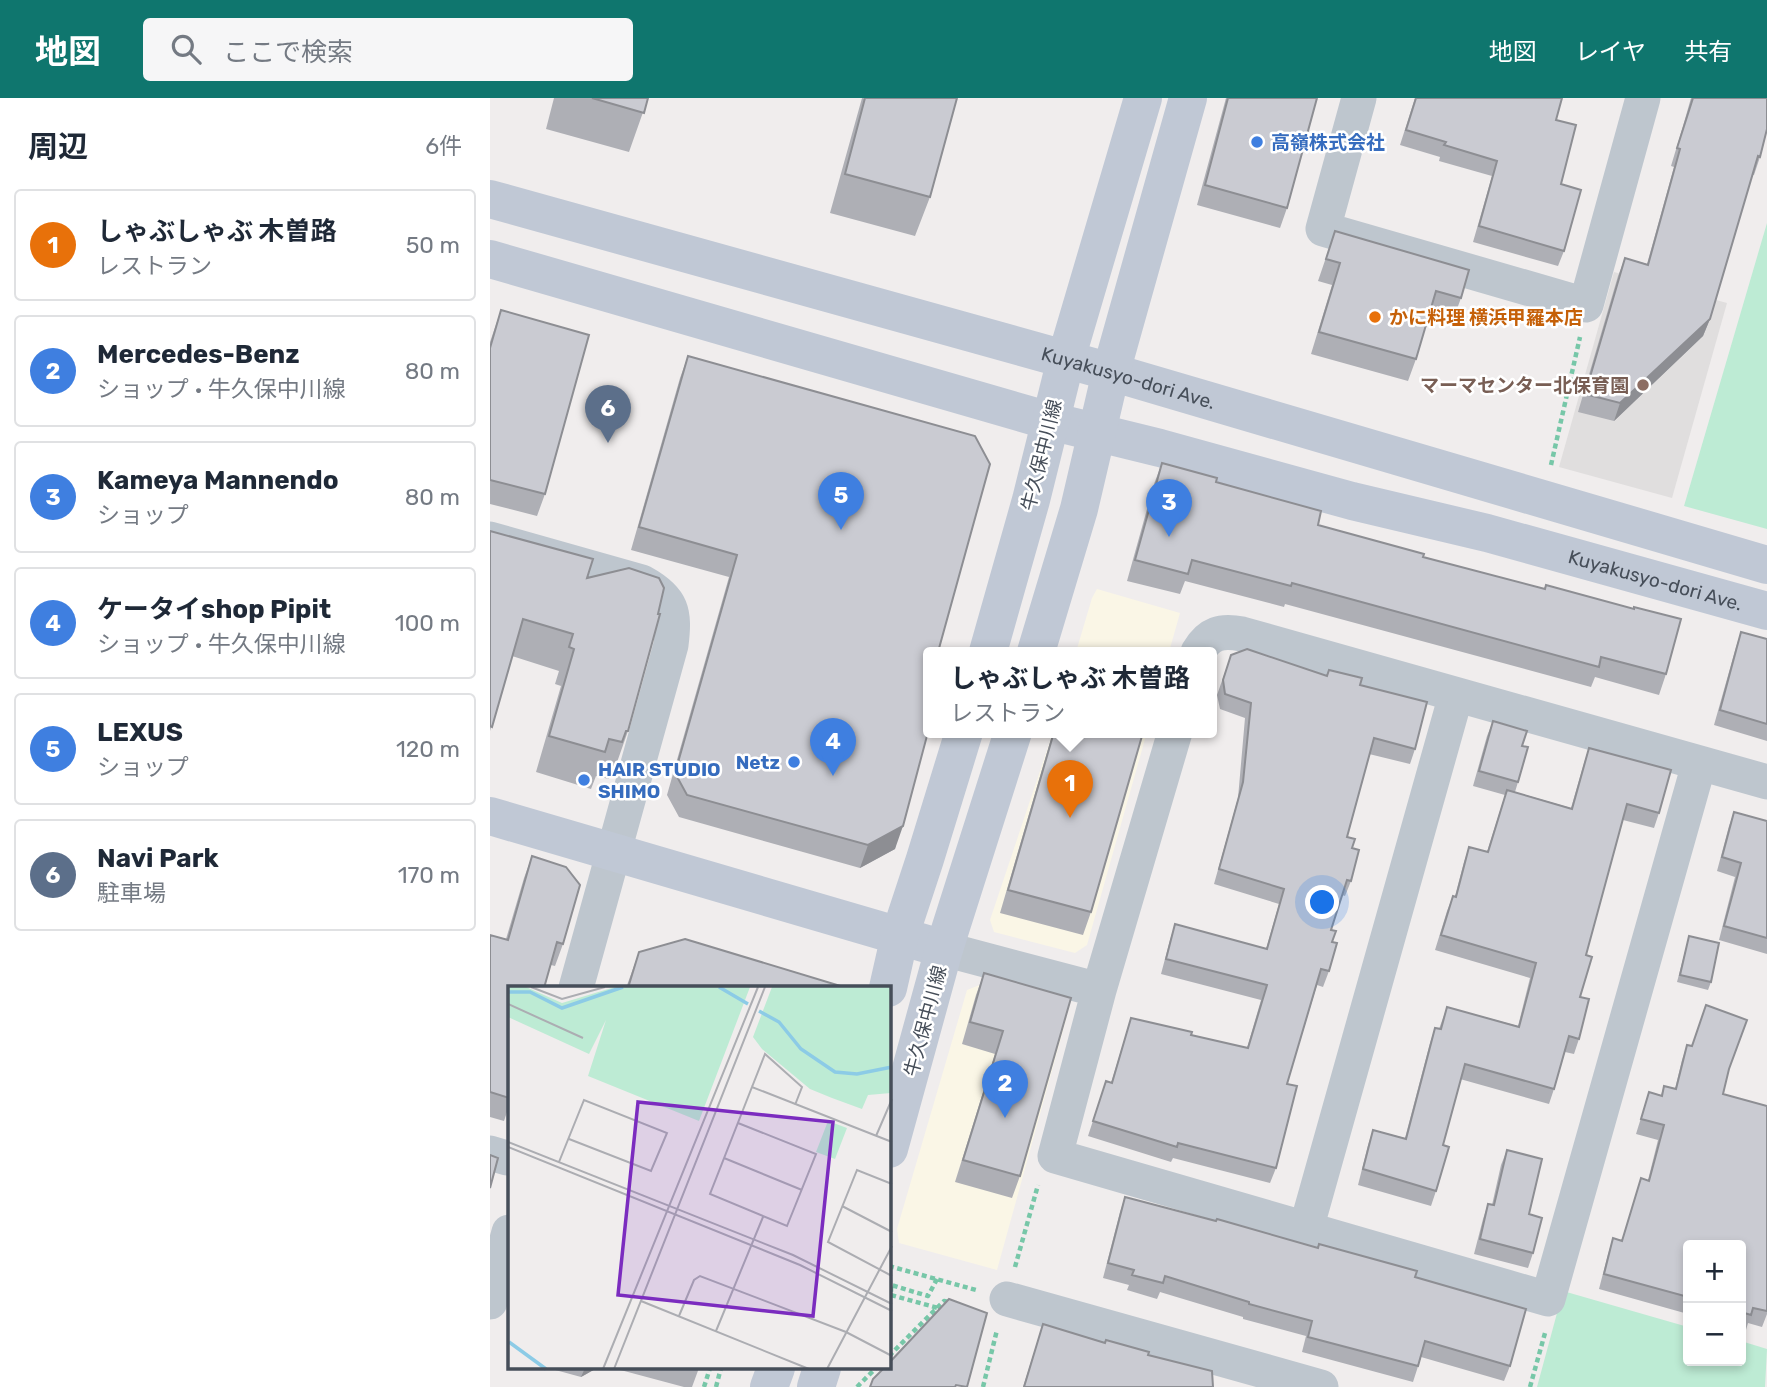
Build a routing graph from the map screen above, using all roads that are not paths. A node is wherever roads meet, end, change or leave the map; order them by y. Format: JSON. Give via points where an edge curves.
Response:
{"nodes":[{"id":1,"x":1143,"y":98,"type":"edge"},
{"id":2,"x":1188,"y":98,"type":"edge"},
{"id":3,"x":1359,"y":98,"type":"edge"},
{"id":4,"x":1643,"y":98,"type":"edge"},
{"id":5,"x":490,"y":199,"type":"edge"},
{"id":6,"x":490,"y":259,"type":"edge"},
{"id":7,"x":1066,"y":359,"type":"junction"},
{"id":8,"x":1111,"y":372,"type":"junction"},
{"id":9,"x":1050,"y":421,"type":"junction"},
{"id":10,"x":1095,"y":432,"type":"junction"},
{"id":11,"x":490,"y":539,"type":"edge"},
{"id":12,"x":1767,"y":565,"type":"edge"},
{"id":13,"x":1767,"y":611,"type":"edge"},
{"id":14,"x":989,"y":647,"type":"edge"},
{"id":15,"x":1038,"y":647,"type":"edge"},
{"id":16,"x":1201,"y":647,"type":"edge"},
{"id":17,"x":1456,"y":695,"type":"junction"},
{"id":18,"x":962,"y":738,"type":"edge"},
{"id":19,"x":1011,"y":738,"type":"edge"},
{"id":20,"x":1173,"y":738,"type":"edge"},
{"id":21,"x":1699,"y":764,"type":"junction"},
{"id":22,"x":1767,"y":782,"type":"edge"},
{"id":23,"x":490,"y":816,"type":"edge"},
{"id":24,"x":614,"y":853,"type":"junction"},
{"id":25,"x":900,"y":935,"type":"junction"},
{"id":26,"x":944,"y":949,"type":"junction"},
{"id":27,"x":577,"y":986,"type":"edge"},
{"id":28,"x":888,"y":986,"type":"edge"},
{"id":29,"x":1099,"y":990,"type":"junction"},
{"id":30,"x":891,"y":1142,"type":"edge"},
{"id":31,"x":1306,"y":1229,"type":"junction"},
{"id":32,"x":508,"y":1235,"type":"edge"},
{"id":33,"x":490,"y":1302,"type":"edge"},
{"id":34,"x":1002,"y":1313,"type":"road end"},
{"id":35,"x":775,"y":1370,"type":"edge"},
{"id":36,"x":821,"y":1370,"type":"edge"},
{"id":37,"x":769,"y":1387,"type":"edge"},
{"id":38,"x":816,"y":1387,"type":"edge"},
{"id":39,"x":1321,"y":1387,"type":"edge"}],
"edges":[{"from":1,"to":7,"type":"street","name":"牛久保中川線"},
{"from":2,"to":8,"type":"street"},
{"from":3,"to":4,"type":"street","via":[[1323,229],[1586,305]]},
{"from":5,"to":7,"type":"street","name":"Kuyakusyo-dori Ave."},
{"from":6,"to":9,"type":"street","name":"Kuyakusyo-dori Ave."},
{"from":7,"to":8,"type":"street","name":"Kuyakusyo-dori Ave."},
{"from":7,"to":9,"type":"street","name":"牛久保中川線"},
{"from":8,"to":10,"type":"street"},
{"from":8,"to":12,"type":"street","name":"Kuyakusyo-dori Ave."},
{"from":9,"to":10,"type":"street","name":"Kuyakusyo-dori Ave."},
{"from":9,"to":14,"type":"street","name":"牛久保中川線"},
{"from":10,"to":13,"type":"street","name":"Kuyakusyo-dori Ave."},
{"from":10,"to":15,"type":"street","via":[[1079,509]]},
{"from":11,"to":24,"type":"street","via":[[642,582],[670,605],[674,621],[670,645]]},
{"from":16,"to":17,"type":"street","via":[[1216,632],[1229,631]]},
{"from":17,"to":21,"type":"street"},
{"from":17,"to":31,"type":"street"},
{"from":18,"to":25,"type":"street"},
{"from":19,"to":26,"type":"street","name":"牛久保中川線"},
{"from":20,"to":29,"type":"street"},
{"from":21,"to":22,"type":"street"},
{"from":21,"to":31,"type":"street","via":[[1548,1299]]},
{"from":23,"to":24,"type":"street"},
{"from":24,"to":25,"type":"street"},
{"from":24,"to":27,"type":"street"},
{"from":25,"to":26,"type":"street"},
{"from":25,"to":28,"type":"street"},
{"from":26,"to":29,"type":"street"},
{"from":26,"to":30,"type":"street","name":"牛久保中川線"},
{"from":29,"to":31,"type":"street","via":[[1055,1156]]},
{"from":32,"to":33,"type":"street"},
{"from":34,"to":39,"type":"street"},
{"from":35,"to":37,"type":"street"},
{"from":36,"to":38,"type":"street"}]}
